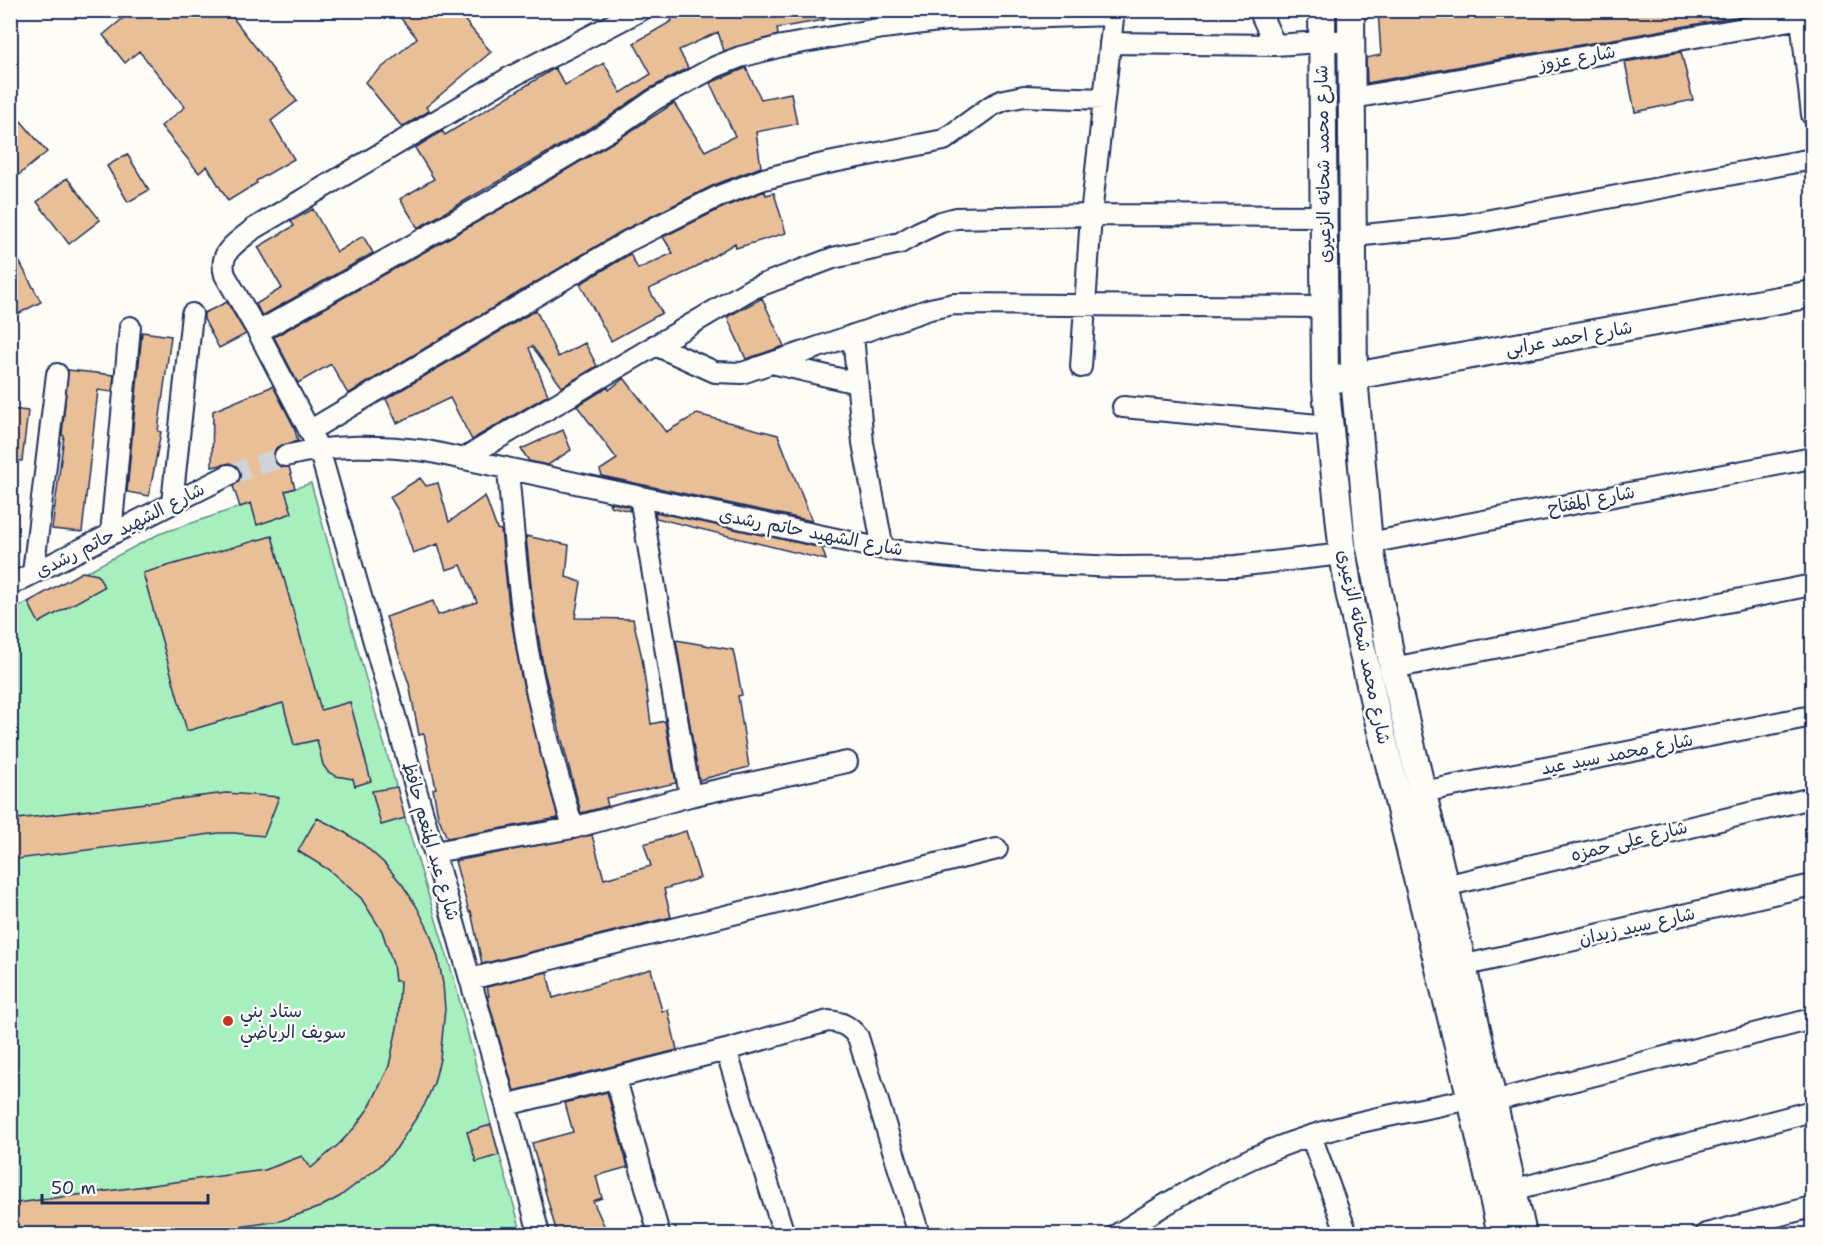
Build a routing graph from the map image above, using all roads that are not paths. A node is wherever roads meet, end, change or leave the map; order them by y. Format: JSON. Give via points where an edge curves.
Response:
{"nodes":[{"id":1,"x":641,"y":10,"type":"edge"},
{"id":2,"x":1259,"y":10,"type":"edge"},
{"id":3,"x":1322,"y":10,"type":"edge"},
{"id":4,"x":1352,"y":10,"type":"edge"},
{"id":5,"x":1113,"y":13,"type":"edge"},
{"id":6,"x":1800,"y":14,"type":"edge"},
{"id":7,"x":1352,"y":40,"type":"junction"},
{"id":8,"x":1110,"y":43,"type":"junction"},
{"id":9,"x":1322,"y":43,"type":"junction"},
{"id":10,"x":1275,"y":45,"type":"junction"},
{"id":11,"x":1811,"y":80,"type":"edge"},
{"id":12,"x":1353,"y":98,"type":"junction"},
{"id":13,"x":1104,"y":99,"type":"junction"},
{"id":14,"x":1812,"y":115,"type":"edge"},
{"id":15,"x":1812,"y":159,"type":"edge"},
{"id":16,"x":1091,"y":215,"type":"junction"},
{"id":17,"x":1323,"y":216,"type":"junction"},
{"id":18,"x":1354,"y":236,"type":"junction"},
{"id":19,"x":1812,"y":294,"type":"edge"},
{"id":20,"x":1085,"y":306,"type":"junction"},
{"id":21,"x":1325,"y":307,"type":"junction"},
{"id":22,"x":192,"y":314,"type":"dead end"},
{"id":23,"x":130,"y":327,"type":"dead end"},
{"id":24,"x":258,"y":332,"type":"junction"},
{"id":25,"x":853,"y":335,"type":"junction"},
{"id":26,"x":656,"y":345,"type":"junction"},
{"id":27,"x":771,"y":363,"type":"junction"},
{"id":28,"x":1081,"y":367,"type":"dead end"},
{"id":29,"x":57,"y":374,"type":"dead end"},
{"id":30,"x":1354,"y":377,"type":"junction"},
{"id":31,"x":1325,"y":381,"type":"junction"},
{"id":32,"x":857,"y":383,"type":"junction"},
{"id":33,"x":1123,"y":407,"type":"dead end"},
{"id":34,"x":1329,"y":426,"type":"junction"},
{"id":35,"x":309,"y":431,"type":"junction"},
{"id":36,"x":319,"y":449,"type":"junction"},
{"id":37,"x":285,"y":456,"type":"tunnel mouth"},
{"id":38,"x":1812,"y":458,"type":"edge"},
{"id":39,"x":463,"y":459,"type":"junction"},
{"id":40,"x":508,"y":469,"type":"junction"},
{"id":41,"x":229,"y":475,"type":"tunnel mouth"},
{"id":42,"x":640,"y":497,"type":"junction"},
{"id":43,"x":172,"y":503,"type":"junction"},
{"id":44,"x":111,"y":534,"type":"junction"},
{"id":45,"x":1370,"y":543,"type":"junction"},
{"id":46,"x":883,"y":549,"type":"junction"},
{"id":47,"x":1343,"y":554,"type":"junction"},
{"id":48,"x":33,"y":573,"type":"junction"},
{"id":49,"x":10,"y":585,"type":"edge"},
{"id":50,"x":1812,"y":585,"type":"edge"},
{"id":51,"x":1365,"y":661,"type":"junction"},
{"id":52,"x":1393,"y":664,"type":"junction"},
{"id":53,"x":1402,"y":705,"type":"junction"},
{"id":54,"x":1376,"y":711,"type":"junction"},
{"id":55,"x":1812,"y":716,"type":"edge"},
{"id":56,"x":847,"y":762,"type":"dead end"},
{"id":57,"x":1422,"y":792,"type":"junction"},
{"id":58,"x":690,"y":796,"type":"junction"},
{"id":59,"x":1812,"y":798,"type":"edge"},
{"id":60,"x":573,"y":828,"type":"junction"},
{"id":61,"x":997,"y":849,"type":"dead end"},
{"id":62,"x":434,"y":852,"type":"junction"},
{"id":63,"x":1812,"y":885,"type":"edge"},
{"id":64,"x":1445,"y":886,"type":"junction"},
{"id":65,"x":1462,"y":966,"type":"junction"},
{"id":66,"x":470,"y":979,"type":"junction"},
{"id":67,"x":1812,"y":1019,"type":"edge"},
{"id":68,"x":726,"y":1050,"type":"junction"},
{"id":69,"x":616,"y":1078,"type":"junction"},
{"id":70,"x":1483,"y":1100,"type":"junction"},
{"id":71,"x":506,"y":1105,"type":"junction"},
{"id":72,"x":1812,"y":1111,"type":"edge"},
{"id":73,"x":1311,"y":1136,"type":"junction"},
{"id":74,"x":1513,"y":1190,"type":"junction"},
{"id":75,"x":1812,"y":1207,"type":"edge"},
{"id":76,"x":539,"y":1234,"type":"edge"},
{"id":77,"x":659,"y":1234,"type":"edge"},
{"id":78,"x":784,"y":1234,"type":"edge"},
{"id":79,"x":919,"y":1234,"type":"edge"},
{"id":80,"x":1118,"y":1234,"type":"edge"},
{"id":81,"x":1347,"y":1234,"type":"edge"},
{"id":82,"x":1502,"y":1234,"type":"edge"},
{"id":83,"x":1523,"y":1234,"type":"edge"},
{"id":84,"x":1706,"y":1234,"type":"edge"}],
"edges":[{"from":1,"to":24,"type":"street","name":"شارع عبد المنعم حافظ","via":[[507,79],[253,229],[228,250],[222,266],[225,275]]},
{"from":2,"to":10,"type":"street"},
{"from":3,"to":9,"type":"street","name":"شارع محمد شحاته الزعيرى"},
{"from":4,"to":7,"type":"street","name":"شارع محمد شحاته الزعيرى"},
{"from":5,"to":8,"type":"street"},
{"from":5,"to":24,"type":"street","via":[[947,20],[793,44],[740,57],[654,100],[615,128],[496,198]]},
{"from":6,"to":11,"type":"street"},
{"from":6,"to":12,"type":"street","name":"شارع عزوز"},
{"from":7,"to":9,"type":"street"},
{"from":7,"to":12,"type":"street","name":"شارع محمد شحاته الزعيرى"},
{"from":8,"to":10,"type":"street"},
{"from":8,"to":13,"type":"street"},
{"from":9,"to":10,"type":"street"},
{"from":9,"to":17,"type":"street","name":"شارع محمد شحاته الزعيرى"},
{"from":11,"to":14,"type":"street"},
{"from":12,"to":18,"type":"street","name":"شارع محمد شحاته الزعيرى"},
{"from":13,"to":16,"type":"street"},
{"from":13,"to":35,"type":"street","via":[[1024,96],[1004,100],[944,140],[822,164],[719,195],[628,241]]},
{"from":15,"to":18,"type":"street","via":[[1464,225]]},
{"from":16,"to":17,"type":"street"},
{"from":16,"to":20,"type":"street"},
{"from":16,"to":26,"type":"street","via":[[956,218],[941,222],[900,243],[833,258],[751,289]]},
{"from":17,"to":21,"type":"street","name":"شارع محمد شحاته الزعيرى"},
{"from":18,"to":30,"type":"street","name":"شارع محمد شحاته الزعيرى"},
{"from":19,"to":30,"type":"street","name":"شارع احمد عرابى"},
{"from":20,"to":21,"type":"street"},
{"from":20,"to":25,"type":"street","via":[[954,304]]},
{"from":20,"to":28,"type":"street"},
{"from":21,"to":31,"type":"street","name":"شارع محمد شحاته الزعيرى"},
{"from":22,"to":43,"type":"street"},
{"from":23,"to":44,"type":"street"},
{"from":24,"to":35,"type":"street","name":"شارع عبد المنعم حافظ"},
{"from":25,"to":27,"type":"street"},
{"from":25,"to":32,"type":"street"},
{"from":26,"to":27,"type":"street","via":[[715,372],[742,373]]},
{"from":26,"to":39,"type":"street"},
{"from":27,"to":32,"type":"street"},
{"from":29,"to":48,"type":"street"},
{"from":30,"to":31,"type":"street","name":"شارع احمد عرابى"},
{"from":30,"to":45,"type":"street","name":"شارع محمد شحاته الزعيرى"},
{"from":31,"to":34,"type":"street","name":"شارع محمد شحاته الزعيرى"},
{"from":32,"to":46,"type":"street","via":[[863,443]]},
{"from":33,"to":34,"type":"street"},
{"from":34,"to":47,"type":"street","name":"شارع محمد شحاته الزعيرى"},
{"from":35,"to":36,"type":"street","name":"شارع عبد المنعم حافظ"},
{"from":36,"to":37,"type":"street","name":"شارع الشهيد حاتم رشدى"},
{"from":36,"to":39,"type":"street","name":"شارع الشهيد حاتم رشدى","via":[[392,447]]},
{"from":36,"to":62,"type":"street","name":"شارع عبد المنعم حافظ"},
{"from":38,"to":45,"type":"street","name":"شارع المفتاح"},
{"from":39,"to":40,"type":"street","name":"شارع الشهيد حاتم رشدى"},
{"from":40,"to":42,"type":"street","name":"شارع الشهيد حاتم رشدى"},
{"from":40,"to":60,"type":"street","via":[[528,651]]},
{"from":41,"to":43,"type":"street","name":"شارع الشهيد حاتم رشدى"},
{"from":42,"to":46,"type":"street","name":"شارع الشهيد حاتم رشدى"},
{"from":42,"to":58,"type":"street"},
{"from":43,"to":44,"type":"street","name":"شارع الشهيد حاتم رشدى"},
{"from":44,"to":48,"type":"street","name":"شارع الشهيد حاتم رشدى"},
{"from":45,"to":52,"type":"street","name":"شارع محمد شحاته الزعيرى"},
{"from":46,"to":47,"type":"street","name":"شارع الشهيد حاتم رشدى","via":[[1000,562],[1118,567],[1236,566]]},
{"from":47,"to":51,"type":"street","name":"شارع محمد شحاته الزعيرى"},
{"from":48,"to":49,"type":"street","name":"شارع الشهيد حاتم رشدى"},
{"from":50,"to":52,"type":"street"},
{"from":51,"to":52,"type":"street","via":[[1380,669]]},
{"from":51,"to":54,"type":"street","name":"شارع محمد شحاته الزعيرى"},
{"from":52,"to":53,"type":"street","name":"شارع محمد شحاته الزعيرى"},
{"from":53,"to":54,"type":"street","via":[[1387,697],[1381,699]]},
{"from":53,"to":57,"type":"street","name":"شارع محمد شحاته الزعيرى"},
{"from":54,"to":70,"type":"street","name":"شارع محمد شحاته الزعيرى"},
{"from":55,"to":57,"type":"street","name":"شارع محمد سيد عيد"},
{"from":56,"to":58,"type":"street"},
{"from":57,"to":64,"type":"street","name":"شارع محمد شحاته الزعيرى"},
{"from":58,"to":60,"type":"street"},
{"from":59,"to":64,"type":"street","name":"شارع على حمزه"},
{"from":60,"to":62,"type":"street"},
{"from":61,"to":66,"type":"street"},
{"from":62,"to":66,"type":"street","name":"شارع عبد المنعم حافظ"},
{"from":63,"to":65,"type":"street","name":"شارع سيد زيدان"},
{"from":64,"to":65,"type":"street","name":"شارع محمد شحاته الزعيرى"},
{"from":65,"to":70,"type":"street","name":"شارع محمد شحاته الزعيرى"},
{"from":66,"to":71,"type":"street","name":"شارع عبد المنعم حافظ"},
{"from":67,"to":70,"type":"street"},
{"from":68,"to":69,"type":"street"},
{"from":68,"to":78,"type":"street"},
{"from":68,"to":79,"type":"street","via":[[828,1021],[851,1029],[858,1037]]},
{"from":69,"to":71,"type":"street"},
{"from":69,"to":77,"type":"street"},
{"from":70,"to":73,"type":"street","via":[[1379,1118]]},
{"from":70,"to":74,"type":"street","name":"شارع محمد شحاته الزعيرى"},
{"from":70,"to":82,"type":"street","name":"شارع محمد شحاته الزعيرى"},
{"from":71,"to":76,"type":"street","name":"شارع عبد المنعم حافظ"},
{"from":72,"to":74,"type":"street"},
{"from":73,"to":80,"type":"street","via":[[1224,1172]]},
{"from":73,"to":81,"type":"street"},
{"from":74,"to":83,"type":"street","name":"شارع محمد شحاته الزعيرى"},
{"from":75,"to":84,"type":"street"}]}
